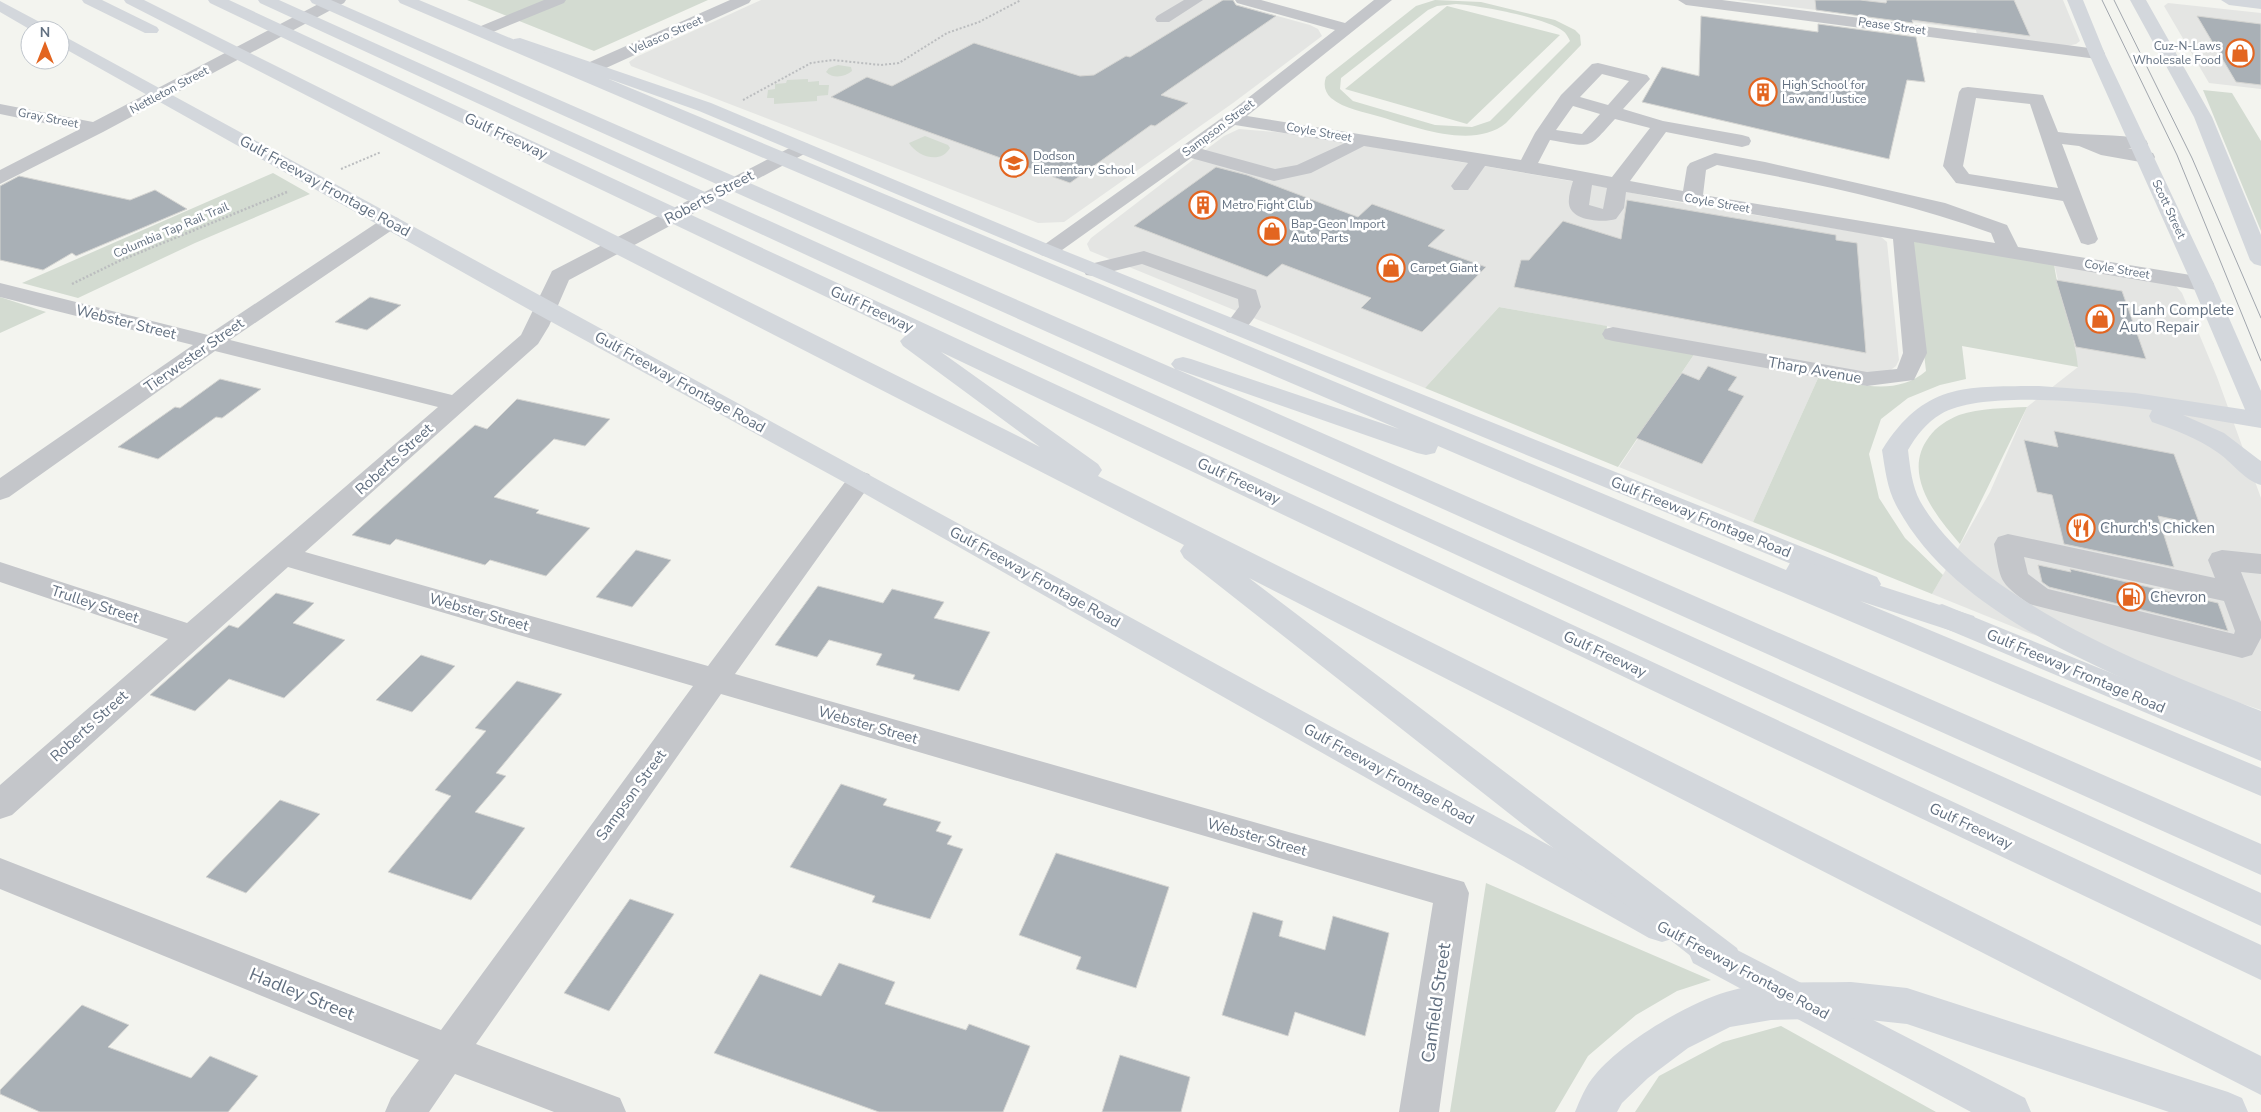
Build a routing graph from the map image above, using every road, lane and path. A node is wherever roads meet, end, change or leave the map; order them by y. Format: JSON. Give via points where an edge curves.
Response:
{"nodes":[{"id":1,"x":90,"y":0,"type":"edge"},
{"id":2,"x":132,"y":0,"type":"edge"},
{"id":3,"x":266,"y":0,"type":"edge"},
{"id":4,"x":318,"y":0,"type":"edge"},
{"id":5,"x":338,"y":0,"type":"edge"},
{"id":6,"x":406,"y":0,"type":"edge"},
{"id":7,"x":416,"y":0,"type":"edge"},
{"id":8,"x":558,"y":0,"type":"edge"},
{"id":9,"x":743,"y":0,"type":"edge"},
{"id":10,"x":1021,"y":0,"type":"edge"},
{"id":11,"x":1195,"y":0,"type":"edge"},
{"id":12,"x":1243,"y":0,"type":"edge"},
{"id":13,"x":1384,"y":0,"type":"edge"},
{"id":14,"x":1686,"y":0,"type":"edge"},
{"id":15,"x":2075,"y":0,"type":"edge"},
{"id":16,"x":2138,"y":0,"type":"edge"},
{"id":17,"x":2229,"y":0,"type":"edge"},
{"id":18,"x":221,"y":2,"type":"edge"},
{"id":19,"x":2261,"y":4,"type":"edge"},
{"id":20,"x":0,"y":6,"type":"edge"},
{"id":21,"x":1164,"y":19,"type":"dead end"},
{"id":22,"x":25,"y":20,"type":"edge"},
{"id":23,"x":1346,"y":28,"type":"junction"},
{"id":24,"x":487,"y":29,"type":"junction"},
{"id":25,"x":70,"y":45,"type":"edge"},
{"id":26,"x":2097,"y":54,"type":"junction"},
{"id":27,"x":590,"y":69,"type":"junction"},
{"id":28,"x":160,"y":95,"type":"junction"},
{"id":29,"x":1567,"y":99,"type":"junction"},
{"id":30,"x":0,"y":109,"type":"edge"},
{"id":31,"x":1612,"y":111,"type":"junction"},
{"id":32,"x":719,"y":112,"type":"junction"},
{"id":33,"x":1232,"y":119,"type":"junction"},
{"id":34,"x":1661,"y":126,"type":"junction"},
{"id":35,"x":97,"y":128,"type":"junction"},
{"id":36,"x":1544,"y":133,"type":"junction"},
{"id":37,"x":2050,"y":137,"type":"junction"},
{"id":38,"x":1361,"y":139,"type":"junction"},
{"id":39,"x":1742,"y":142,"type":"dead end"},
{"id":40,"x":801,"y":148,"type":"junction"},
{"id":41,"x":1188,"y":151,"type":"junction"},
{"id":42,"x":2142,"y":151,"type":"junction"},
{"id":43,"x":1480,"y":158,"type":"junction"},
{"id":44,"x":1527,"y":166,"type":"junction"},
{"id":45,"x":1584,"y":176,"type":"junction"},
{"id":46,"x":0,"y":178,"type":"edge"},
{"id":47,"x":1618,"y":183,"type":"junction"},
{"id":48,"x":1461,"y":186,"type":"dead end"},
{"id":49,"x":295,"y":189,"type":"dead end"},
{"id":50,"x":519,"y":196,"type":"junction"},
{"id":51,"x":2071,"y":196,"type":"junction"},
{"id":52,"x":1692,"y":199,"type":"junction"},
{"id":53,"x":391,"y":222,"type":"junction"},
{"id":54,"x":1903,"y":233,"type":"junction"},
{"id":55,"x":2088,"y":239,"type":"dead end"},
{"id":56,"x":1048,"y":251,"type":"junction"},
{"id":57,"x":2009,"y":251,"type":"junction"},
{"id":58,"x":2261,"y":260,"type":"edge"},
{"id":59,"x":1168,"y":266,"type":"junction"},
{"id":60,"x":1094,"y":270,"type":"junction"},
{"id":61,"x":71,"y":284,"type":"dead end"},
{"id":62,"x":2204,"y":284,"type":"junction"},
{"id":63,"x":1138,"y":288,"type":"junction"},
{"id":64,"x":0,"y":290,"type":"edge"},
{"id":65,"x":853,"y":299,"type":"junction"},
{"id":66,"x":1006,"y":304,"type":"junction"},
{"id":67,"x":545,"y":308,"type":"junction"},
{"id":68,"x":1235,"y":327,"type":"junction"},
{"id":69,"x":1613,"y":334,"type":"dead end"},
{"id":70,"x":211,"y":343,"type":"junction"},
{"id":71,"x":2095,"y":395,"type":"junction"},
{"id":72,"x":456,"y":404,"type":"junction"},
{"id":73,"x":2261,"y":419,"type":"edge"},
{"id":74,"x":2261,"y":476,"type":"edge"},
{"id":75,"x":860,"y":480,"type":"junction"},
{"id":76,"x":0,"y":491,"type":"edge"},
{"id":77,"x":285,"y":556,"type":"junction"},
{"id":78,"x":2261,"y":564,"type":"edge"},
{"id":79,"x":0,"y":572,"type":"edge"},
{"id":80,"x":2236,"y":594,"type":"junction"},
{"id":81,"x":1964,"y":624,"type":"junction"},
{"id":82,"x":2255,"y":632,"type":"edge"},
{"id":83,"x":190,"y":635,"type":"junction"},
{"id":84,"x":714,"y":680,"type":"junction"},
{"id":85,"x":2261,"y":726,"type":"edge"},
{"id":86,"x":2215,"y":731,"type":"junction"},
{"id":87,"x":2261,"y":748,"type":"edge"},
{"id":88,"x":2261,"y":759,"type":"edge"},
{"id":89,"x":2261,"y":782,"type":"edge"},
{"id":90,"x":0,"y":805,"type":"edge"},
{"id":91,"x":2261,"y":860,"type":"edge"},
{"id":92,"x":0,"y":873,"type":"edge"},
{"id":93,"x":1452,"y":893,"type":"joint"},
{"id":94,"x":2261,"y":910,"type":"edge"},
{"id":95,"x":1724,"y":960,"type":"junction"},
{"id":96,"x":2261,"y":963,"type":"edge"},
{"id":97,"x":447,"y":1052,"type":"junction"},
{"id":98,"x":2261,"y":1076,"type":"edge"},
{"id":99,"x":405,"y":1112,"type":"edge"},
{"id":100,"x":606,"y":1112,"type":"edge"},
{"id":101,"x":1420,"y":1112,"type":"edge"},
{"id":102,"x":1595,"y":1112,"type":"edge"},
{"id":103,"x":2011,"y":1112,"type":"edge"},
{"id":104,"x":2228,"y":1112,"type":"edge"}],
"edges":[{"from":1,"to":50,"type":"main road"},
{"from":2,"to":50,"type":"main road"},
{"from":3,"to":94,"type":"main road","name":"Gulf Freeway"},
{"from":4,"to":66,"type":"main road"},
{"from":5,"to":28,"type":"street","name":"Nettleton Street"},
{"from":6,"to":89,"type":"main road"},
{"from":7,"to":24,"type":"main road","name":"Gulf Freeway Frontage Road"},
{"from":8,"to":24,"type":"street"},
{"from":9,"to":27,"type":"street","name":"Velasco Street"},
{"from":10,"to":32,"type":"path","via":[[978,23],[949,32],[901,62],[884,65],[839,59],[811,63]]},
{"from":11,"to":21,"type":"street"},
{"from":12,"to":23,"type":"street"},
{"from":13,"to":23,"type":"street","name":"Sampson Street"},
{"from":14,"to":26,"type":"street","name":"Pease Street"},
{"from":15,"to":26,"type":"main road","name":"Scott Street"},
{"from":16,"to":58,"type":"main road","via":[[2203,117]]},
{"from":17,"to":19,"type":"main road"},
{"from":18,"to":65,"type":"main road","name":"Gulf Freeway"},
{"from":20,"to":22,"type":"main road"},
{"from":23,"to":33,"type":"street","name":"Sampson Street"},
{"from":24,"to":27,"type":"main road","name":"Gulf Freeway Frontage Road"},
{"from":25,"to":28,"type":"main road","name":"Gulf Freeway Frontage Road"},
{"from":26,"to":42,"type":"main road","name":"Scott Street"},
{"from":27,"to":32,"type":"main road","name":"Gulf Freeway Frontage Road"},
{"from":28,"to":35,"type":"street","name":"Nettleton Street"},
{"from":28,"to":53,"type":"main road","name":"Gulf Freeway Frontage Road"},
{"from":29,"to":31,"type":"street"},
{"from":29,"to":31,"type":"street","via":[[1598,68],[1641,78]]},
{"from":29,"to":36,"type":"street"},
{"from":30,"to":35,"type":"street","name":"Gray Street"},
{"from":31,"to":34,"type":"street"},
{"from":31,"to":36,"type":"street","via":[[1586,140]]},
{"from":32,"to":40,"type":"main road","name":"Gulf Freeway Frontage Road"},
{"from":33,"to":38,"type":"street","name":"Coyle Street"},
{"from":33,"to":41,"type":"street","name":"Sampson Street"},
{"from":34,"to":39,"type":"street"},
{"from":34,"to":47,"type":"street"},
{"from":35,"to":46,"type":"street","name":"Nettleton Street"},
{"from":36,"to":44,"type":"street"},
{"from":37,"to":42,"type":"street","via":[[2083,141],[2101,139]]},
{"from":37,"to":51,"type":"street"},
{"from":37,"to":51,"type":"street","via":[[2037,99],[1968,92],[1953,166],[1963,179]]},
{"from":38,"to":41,"type":"street","via":[[1353,146],[1283,175]]},
{"from":38,"to":43,"type":"street","name":"Coyle Street"},
{"from":40,"to":56,"type":"main road","name":"Gulf Freeway Frontage Road"},
{"from":40,"to":67,"type":"street","name":"Roberts Street","via":[[560,276]]},
{"from":41,"to":56,"type":"street","name":"Sampson Street"},
{"from":42,"to":62,"type":"main road","name":"Scott Street"},
{"from":43,"to":44,"type":"street","name":"Coyle Street"},
{"from":43,"to":48,"type":"street"},
{"from":44,"to":45,"type":"street","name":"Coyle Street"},
{"from":45,"to":47,"type":"street","name":"Coyle Street"},
{"from":45,"to":47,"type":"street","via":[[1578,202],[1580,209],[1594,214],[1609,215],[1614,208]]},
{"from":47,"to":52,"type":"street","name":"Coyle Street"},
{"from":49,"to":61,"type":"path","name":"Columbia Tap Rail Trail"},
{"from":50,"to":98,"type":"main road"},
{"from":51,"to":55,"type":"street"},
{"from":52,"to":54,"type":"street","name":"Coyle Street"},
{"from":52,"to":57,"type":"street","via":[[1697,167],[1715,159],[1945,209],[2000,229]]},
{"from":53,"to":67,"type":"main road","name":"Gulf Freeway Frontage Road"},
{"from":53,"to":70,"type":"street","name":"Tierwester Street"},
{"from":54,"to":57,"type":"street","name":"Coyle Street"},
{"from":54,"to":69,"type":"street","name":"Tharp Avenue","via":[[1915,353],[1906,375],[1867,379]]},
{"from":56,"to":60,"type":"main road","name":"Gulf Freeway Frontage Road"},
{"from":57,"to":62,"type":"street","name":"Coyle Street"},
{"from":59,"to":60,"type":"street","via":[[1144,257]]},
{"from":59,"to":63,"type":"street"},
{"from":59,"to":68,"type":"street","via":[[1248,295],[1250,307]]},
{"from":60,"to":63,"type":"main road","name":"Gulf Freeway Frontage Road"},
{"from":62,"to":73,"type":"main road","name":"Scott Street"},
{"from":63,"to":68,"type":"main road","name":"Gulf Freeway Frontage Road"},
{"from":64,"to":70,"type":"street","name":"Webster Street"},
{"from":65,"to":95,"type":"main road","via":[[1042,434]]},
{"from":65,"to":96,"type":"main road","name":"Gulf Freeway"},
{"from":66,"to":81,"type":"main road","via":[[1383,433]]},
{"from":66,"to":91,"type":"main road"},
{"from":67,"to":72,"type":"street","name":"Roberts Street","via":[[530,339]]},
{"from":67,"to":75,"type":"main road","name":"Gulf Freeway Frontage Road"},
{"from":68,"to":81,"type":"main road","name":"Gulf Freeway Frontage Road"},
{"from":70,"to":72,"type":"street","name":"Webster Street"},
{"from":70,"to":76,"type":"street","name":"Tierwester Street"},
{"from":71,"to":73,"type":"main road"},
{"from":71,"to":74,"type":"main road","via":[[2198,429],[2230,447]]},
{"from":71,"to":85,"type":"main road","via":[[2043,392],[1975,395],[1933,408],[1909,428],[1895,450],[1899,478],[1909,505],[1934,540],[1962,568],[2017,610],[2143,677]]},
{"from":72,"to":77,"type":"street","name":"Roberts Street"},
{"from":75,"to":84,"type":"street","name":"Sampson Street"},
{"from":75,"to":95,"type":"main road","name":"Gulf Freeway Frontage Road"},
{"from":77,"to":83,"type":"street","name":"Roberts Street"},
{"from":77,"to":84,"type":"street","name":"Webster Street"},
{"from":78,"to":80,"type":"street","via":[[2222,560]]},
{"from":79,"to":83,"type":"street","name":"Trulley Street"},
{"from":80,"to":82,"type":"street"},
{"from":80,"to":82,"type":"street","via":[[2008,544],[2015,579],[2039,598],[2242,647]]},
{"from":81,"to":86,"type":"main road","name":"Gulf Freeway Frontage Road"},
{"from":83,"to":90,"type":"street","name":"Roberts Street"},
{"from":84,"to":93,"type":"street","name":"Webster Street"},
{"from":84,"to":97,"type":"street","name":"Sampson Street"},
{"from":85,"to":86,"type":"main road"},
{"from":86,"to":87,"type":"main road","name":"Gulf Freeway Frontage Road"},
{"from":86,"to":88,"type":"main road"},
{"from":92,"to":97,"type":"street","name":"Hadley Street"},
{"from":93,"to":101,"type":"street","name":"Canfield Street"},
{"from":95,"to":103,"type":"main road","name":"Gulf Freeway Frontage Road"},
{"from":97,"to":99,"type":"street","name":"Sampson Street"},
{"from":97,"to":100,"type":"street","name":"Hadley Street"},
{"from":102,"to":104,"type":"main road","via":[[1608,1090],[1634,1064],[1675,1035],[1726,1010],[1770,1002],[1851,1000],[1908,1006]]}]}
